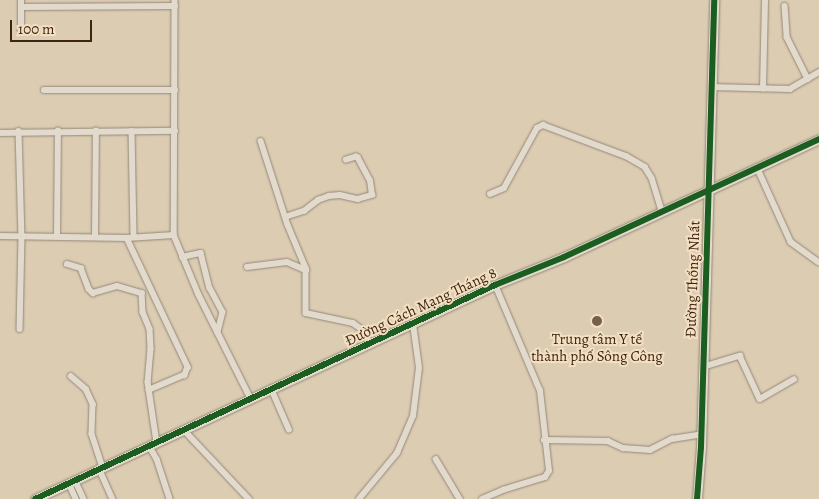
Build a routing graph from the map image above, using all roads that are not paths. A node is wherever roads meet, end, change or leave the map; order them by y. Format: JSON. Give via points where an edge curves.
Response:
{"nodes":[{"id":1,"x":21,"y":0,"type":"edge"},
{"id":2,"x":714,"y":0,"type":"edge"},
{"id":3,"x":764,"y":0,"type":"edge"},
{"id":4,"x":175,"y":3,"type":"edge"},
{"id":5,"x":786,"y":6,"type":"dead end"},
{"id":6,"x":21,"y":7,"type":"junction"},
{"id":7,"x":21,"y":31,"type":"dead end"},
{"id":8,"x":819,"y":72,"type":"edge"},
{"id":9,"x":808,"y":79,"type":"junction"},
{"id":10,"x":711,"y":88,"type":"junction"},
{"id":11,"x":763,"y":89,"type":"junction"},
{"id":12,"x":44,"y":90,"type":"dead end"},
{"id":13,"x":175,"y":90,"type":"junction"},
{"id":14,"x":58,"y":131,"type":"junction"},
{"id":15,"x":96,"y":131,"type":"junction"},
{"id":16,"x":132,"y":131,"type":"junction"},
{"id":17,"x":175,"y":131,"type":"junction"},
{"id":18,"x":19,"y":132,"type":"junction"},
{"id":19,"x":0,"y":133,"type":"edge"},
{"id":20,"x":819,"y":139,"type":"edge"},
{"id":21,"x":261,"y":142,"type":"dead end"},
{"id":22,"x":346,"y":160,"type":"dead end"},
{"id":23,"x":757,"y":167,"type":"junction"},
{"id":24,"x":708,"y":189,"type":"junction"},
{"id":25,"x":490,"y":194,"type":"dead end"},
{"id":26,"x":662,"y":210,"type":"junction"},
{"id":27,"x":285,"y":217,"type":"junction"},
{"id":28,"x":174,"y":235,"type":"junction"},
{"id":29,"x":0,"y":236,"type":"edge"},
{"id":30,"x":22,"y":236,"type":"junction"},
{"id":31,"x":57,"y":237,"type":"junction"},
{"id":32,"x":95,"y":237,"type":"junction"},
{"id":33,"x":131,"y":237,"type":"junction"},
{"id":34,"x":182,"y":257,"type":"junction"},
{"id":35,"x":819,"y":262,"type":"edge"},
{"id":36,"x":67,"y":264,"type":"dead end"},
{"id":37,"x":247,"y":267,"type":"dead end"},
{"id":38,"x":306,"y":270,"type":"junction"},
{"id":39,"x":495,"y":285,"type":"junction"},
{"id":40,"x":413,"y":324,"type":"junction"},
{"id":41,"x":20,"y":328,"type":"dead end"},
{"id":42,"x":218,"y":332,"type":"junction"},
{"id":43,"x":370,"y":344,"type":"junction"},
{"id":44,"x":704,"y":367,"type":"junction"},
{"id":45,"x":71,"y":376,"type":"dead end"},
{"id":46,"x":794,"y":380,"type":"dead end"},
{"id":47,"x":149,"y":390,"type":"junction"},
{"id":48,"x":272,"y":390,"type":"junction"},
{"id":49,"x":251,"y":399,"type":"junction"},
{"id":50,"x":289,"y":428,"type":"dead end"},
{"id":51,"x":184,"y":430,"type":"junction"},
{"id":52,"x":702,"y":434,"type":"junction"},
{"id":53,"x":544,"y":440,"type":"junction"},
{"id":54,"x":154,"y":445,"type":"junction"},
{"id":55,"x":436,"y":459,"type":"dead end"},
{"id":56,"x":101,"y":468,"type":"junction"},
{"id":57,"x":72,"y":482,"type":"junction"},
{"id":58,"x":35,"y":499,"type":"edge"},
{"id":59,"x":76,"y":499,"type":"edge"},
{"id":60,"x":84,"y":499,"type":"edge"},
{"id":61,"x":113,"y":499,"type":"edge"},
{"id":62,"x":170,"y":499,"type":"edge"},
{"id":63,"x":249,"y":499,"type":"edge"},
{"id":64,"x":359,"y":499,"type":"edge"},
{"id":65,"x":460,"y":499,"type":"edge"},
{"id":66,"x":482,"y":499,"type":"edge"},
{"id":67,"x":697,"y":499,"type":"edge"}],
"edges":[{"from":1,"to":6,"type":"street"},
{"from":2,"to":10,"type":"street","name":"Đường Thống Nhất"},
{"from":3,"to":11,"type":"street"},
{"from":4,"to":6,"type":"street"},
{"from":4,"to":13,"type":"street"},
{"from":5,"to":9,"type":"street","via":[[786,37]]},
{"from":6,"to":7,"type":"street"},
{"from":8,"to":9,"type":"street"},
{"from":9,"to":11,"type":"street","via":[[790,89]]},
{"from":10,"to":11,"type":"street"},
{"from":10,"to":24,"type":"street","name":"Đường Thống Nhất"},
{"from":12,"to":13,"type":"street"},
{"from":13,"to":17,"type":"street"},
{"from":14,"to":15,"type":"street"},
{"from":14,"to":18,"type":"street"},
{"from":14,"to":31,"type":"street"},
{"from":15,"to":16,"type":"street"},
{"from":15,"to":32,"type":"street"},
{"from":16,"to":17,"type":"street"},
{"from":16,"to":33,"type":"street"},
{"from":17,"to":28,"type":"street"},
{"from":18,"to":19,"type":"street"},
{"from":18,"to":30,"type":"street"},
{"from":20,"to":23,"type":"street","name":"Đường Cách Mạng Tháng 8"},
{"from":21,"to":27,"type":"street"},
{"from":22,"to":27,"type":"street","via":[[358,158],[370,181],[372,195],[358,199],[329,196],[304,211]]},
{"from":23,"to":24,"type":"street","name":"Đường Cách Mạng Tháng 8"},
{"from":23,"to":35,"type":"street","via":[[788,239],[804,254]]},
{"from":24,"to":26,"type":"street","name":"Đường Cách Mạng Tháng 8"},
{"from":24,"to":44,"type":"street","name":"Đường Thống Nhất"},
{"from":25,"to":26,"type":"street","via":[[504,188],[537,128],[543,125],[626,156],[645,167]]},
{"from":26,"to":39,"type":"street","name":"Đường Cách Mạng Tháng 8","via":[[564,257]]},
{"from":27,"to":38,"type":"street"},
{"from":28,"to":33,"type":"street"},
{"from":28,"to":34,"type":"street"},
{"from":29,"to":30,"type":"street"},
{"from":30,"to":31,"type":"street"},
{"from":30,"to":41,"type":"street"},
{"from":31,"to":32,"type":"street"},
{"from":32,"to":33,"type":"street"},
{"from":33,"to":47,"type":"street","via":[[188,367],[185,376]]},
{"from":34,"to":42,"type":"street"},
{"from":34,"to":42,"type":"street","via":[[201,253],[210,288],[223,312]]},
{"from":36,"to":47,"type":"street","via":[[81,268],[93,293],[117,286],[142,293],[151,342]]},
{"from":37,"to":38,"type":"street","via":[[287,262]]},
{"from":38,"to":43,"type":"street","via":[[306,313],[353,323],[363,330]]},
{"from":39,"to":40,"type":"street","name":"Đường Cách Mạng Tháng 8"},
{"from":39,"to":53,"type":"street","via":[[540,390]]},
{"from":40,"to":43,"type":"street","name":"Đường Cách Mạng Tháng 8"},
{"from":40,"to":64,"type":"street","via":[[419,368],[413,416],[397,453]]},
{"from":42,"to":49,"type":"street"},
{"from":43,"to":48,"type":"street","name":"Đường Cách Mạng Tháng 8"},
{"from":44,"to":46,"type":"street","via":[[740,356],[761,400]]},
{"from":44,"to":52,"type":"street","name":"Đường Thống Nhất"},
{"from":45,"to":56,"type":"street","via":[[86,389],[93,404],[92,434]]},
{"from":47,"to":54,"type":"street"},
{"from":48,"to":49,"type":"street","name":"Đường Cách Mạng Tháng 8"},
{"from":48,"to":50,"type":"street"},
{"from":49,"to":51,"type":"street","name":"Đường Cách Mạng Tháng 8"},
{"from":51,"to":54,"type":"street","name":"Đường Cách Mạng Tháng 8"},
{"from":51,"to":63,"type":"street"},
{"from":52,"to":53,"type":"street","via":[[672,439],[650,450],[623,448],[608,441]]},
{"from":52,"to":67,"type":"street","name":"Đường Thống Nhất"},
{"from":53,"to":66,"type":"street","via":[[547,476]]},
{"from":54,"to":56,"type":"street","name":"Đường Cách Mạng Tháng 8"},
{"from":54,"to":62,"type":"street"},
{"from":55,"to":65,"type":"street"},
{"from":56,"to":57,"type":"street","name":"Đường Cách Mạng Tháng 8"},
{"from":56,"to":61,"type":"street"},
{"from":57,"to":58,"type":"street","name":"Đường Cách Mạng Tháng 8"},
{"from":57,"to":59,"type":"street"},
{"from":57,"to":60,"type":"street"}]}
